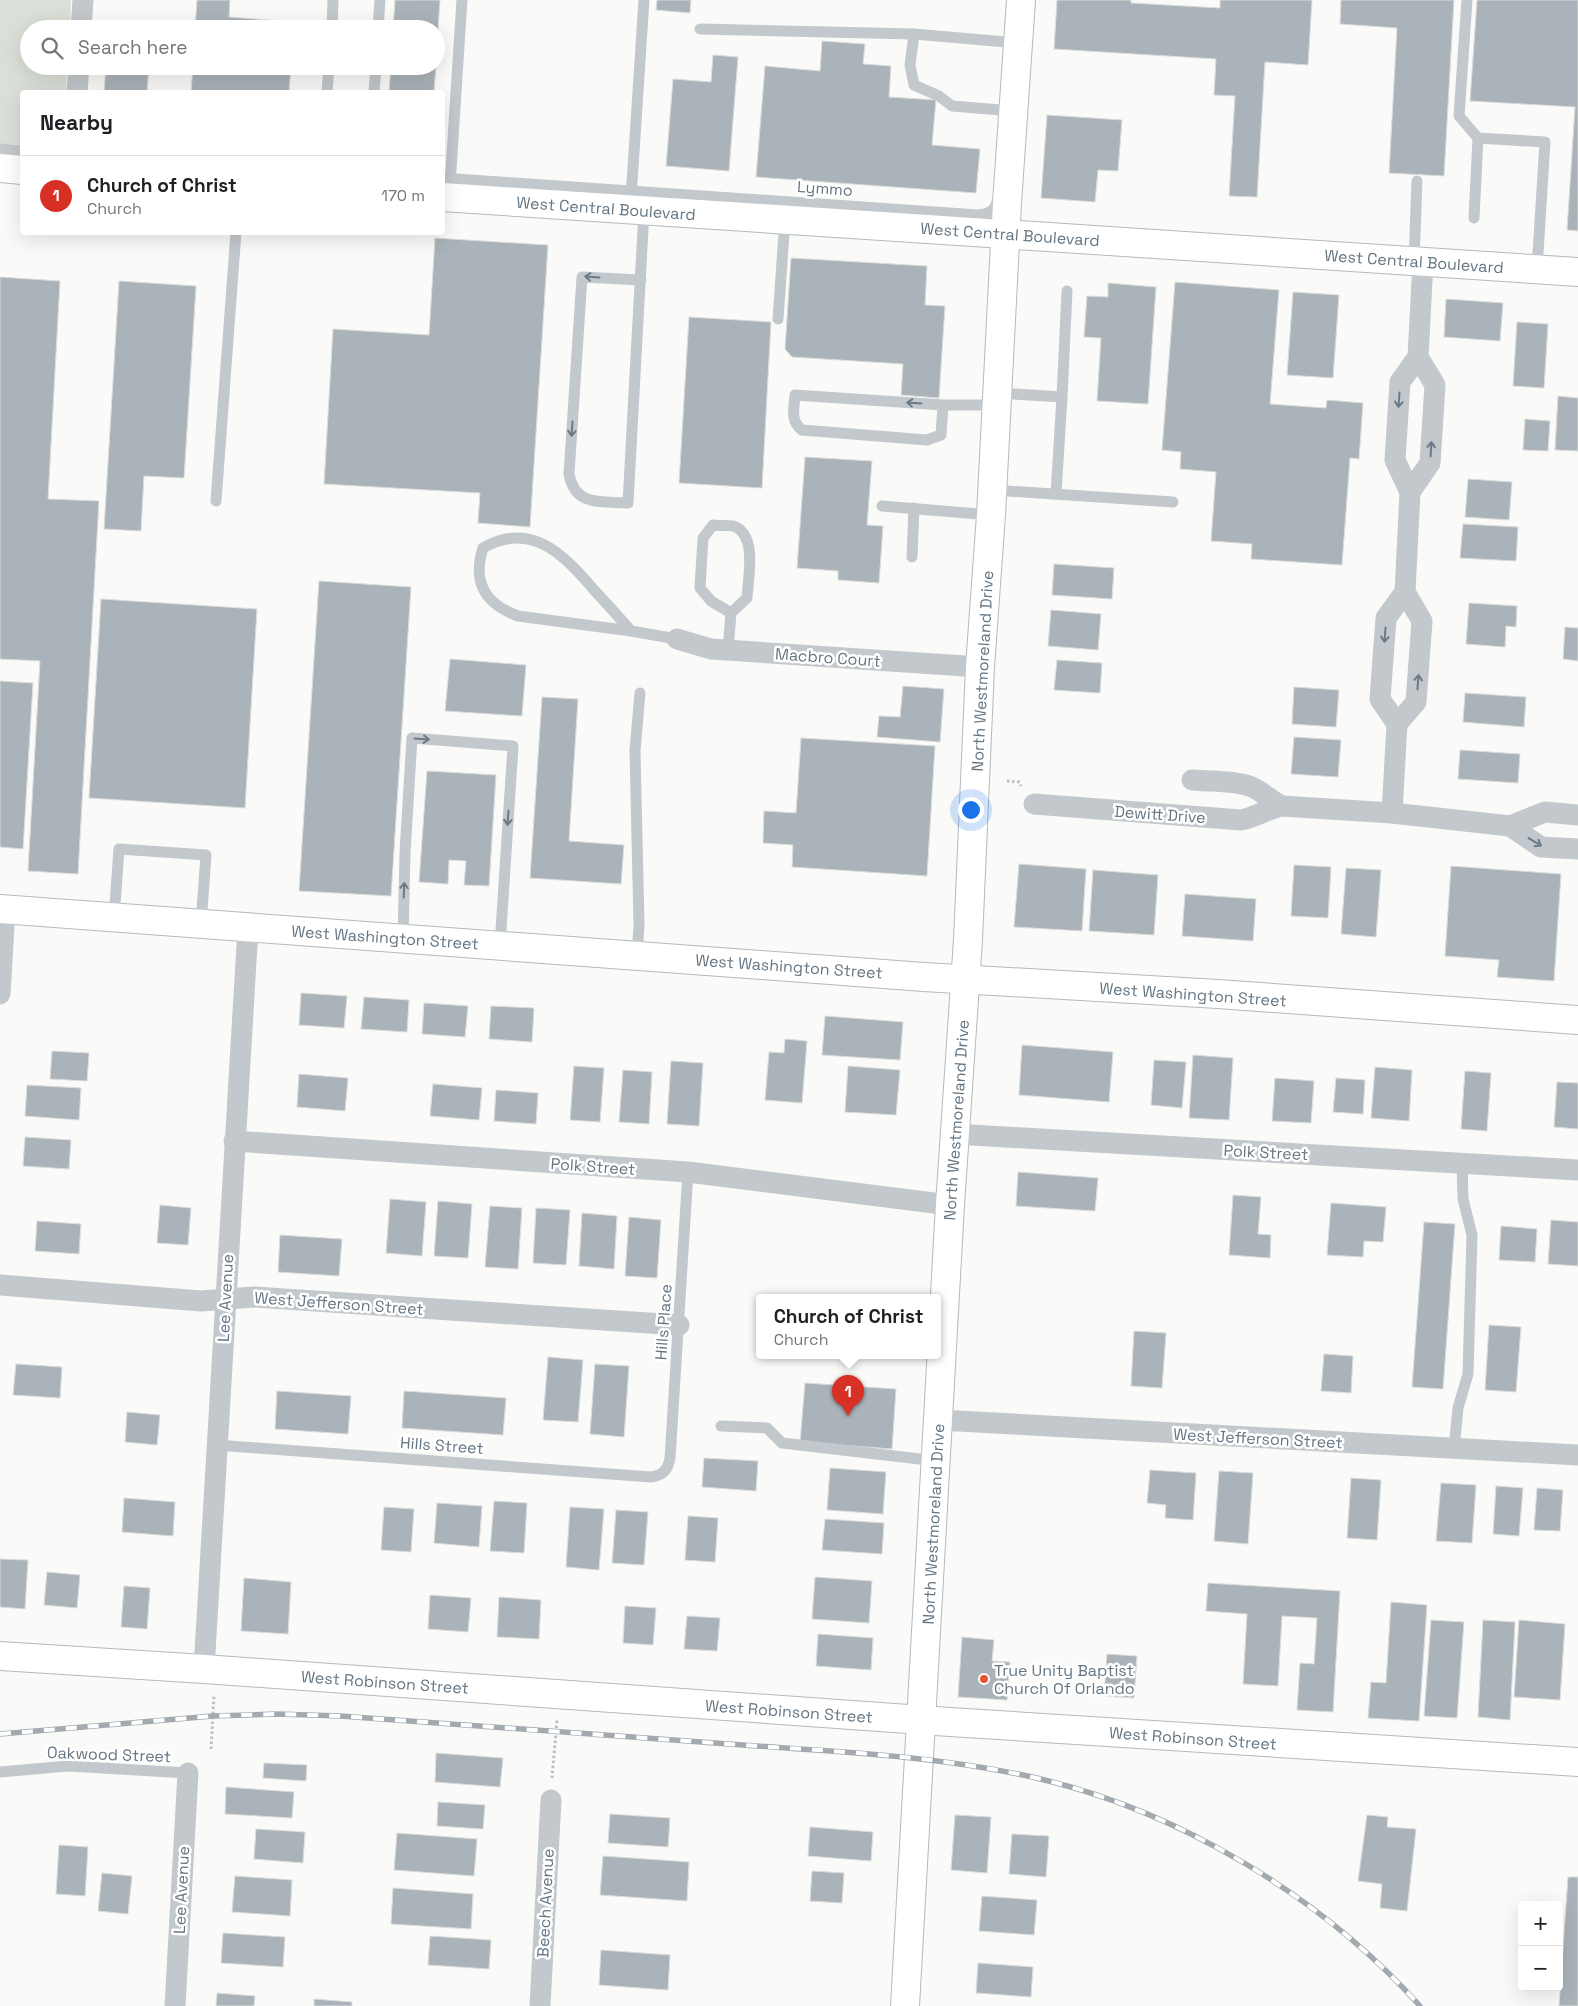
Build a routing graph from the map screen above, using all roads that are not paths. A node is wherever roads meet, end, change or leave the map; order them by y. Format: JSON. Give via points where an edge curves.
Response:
{"nodes":[{"id":1,"x":83,"y":0,"type":"edge"},
{"id":2,"x":333,"y":0,"type":"edge"},
{"id":3,"x":380,"y":0,"type":"edge"},
{"id":4,"x":462,"y":0,"type":"edge"},
{"id":5,"x":644,"y":0,"type":"edge"},
{"id":6,"x":1010,"y":0,"type":"edge"},
{"id":7,"x":1021,"y":0,"type":"edge"},
{"id":8,"x":1466,"y":0,"type":"edge"},
{"id":9,"x":82,"y":20,"type":"edge"},
{"id":10,"x":332,"y":20,"type":"edge"},
{"id":11,"x":379,"y":20,"type":"edge"},
{"id":12,"x":700,"y":29,"type":"dead end"},
{"id":13,"x":914,"y":34,"type":"junction"},
{"id":14,"x":1013,"y":42,"type":"junction"},
{"id":15,"x":78,"y":75,"type":"edge"},
{"id":16,"x":329,"y":75,"type":"edge"},
{"id":17,"x":375,"y":75,"type":"edge"},
{"id":18,"x":77,"y":90,"type":"edge"},
{"id":19,"x":328,"y":90,"type":"edge"},
{"id":20,"x":374,"y":90,"type":"edge"},
{"id":21,"x":1009,"y":110,"type":"junction"},
{"id":22,"x":1478,"y":138,"type":"junction"},
{"id":23,"x":0,"y":149,"type":"edge"},
{"id":24,"x":20,"y":151,"type":"edge"},
{"id":25,"x":0,"y":168,"type":"edge"},
{"id":26,"x":20,"y":170,"type":"edge"},
{"id":27,"x":1417,"y":181,"type":"dead end"},
{"id":28,"x":446,"y":188,"type":"edge"},
{"id":29,"x":636,"y":204,"type":"junction"},
{"id":30,"x":1474,"y":218,"type":"dead end"},
{"id":31,"x":785,"y":219,"type":"junction"},
{"id":32,"x":1006,"y":234,"type":"junction"},
{"id":33,"x":236,"y":235,"type":"edge"},
{"id":34,"x":1418,"y":262,"type":"junction"},
{"id":35,"x":1537,"y":269,"type":"junction"},
{"id":36,"x":1578,"y":272,"type":"edge"},
{"id":37,"x":641,"y":280,"type":"junction"},
{"id":38,"x":1068,"y":291,"type":"dead end"},
{"id":39,"x":778,"y":319,"type":"dead end"},
{"id":40,"x":1418,"y":357,"type":"junction"},
{"id":41,"x":1062,"y":397,"type":"junction"},
{"id":42,"x":997,"y":399,"type":"junction"},
{"id":43,"x":943,"y":405,"type":"junction"},
{"id":44,"x":1410,"y":492,"type":"junction"},
{"id":45,"x":1056,"y":494,"type":"junction"},
{"id":46,"x":216,"y":501,"type":"dead end"},
{"id":47,"x":992,"y":502,"type":"junction"},
{"id":48,"x":1173,"y":502,"type":"dead end"},
{"id":49,"x":882,"y":506,"type":"dead end"},
{"id":50,"x":914,"y":508,"type":"junction"},
{"id":51,"x":912,"y":557,"type":"dead end"},
{"id":52,"x":1404,"y":592,"type":"junction"},
{"id":53,"x":731,"y":613,"type":"junction"},
{"id":54,"x":631,"y":631,"type":"junction"},
{"id":55,"x":677,"y":639,"type":"joint"},
{"id":56,"x":728,"y":650,"type":"junction"},
{"id":57,"x":980,"y":667,"type":"junction"},
{"id":58,"x":640,"y":693,"type":"dead end"},
{"id":59,"x":1397,"y":724,"type":"junction"},
{"id":60,"x":1192,"y":780,"type":"dead end"},
{"id":61,"x":1034,"y":804,"type":"dead end"},
{"id":62,"x":1282,"y":806,"type":"junction"},
{"id":63,"x":1392,"y":813,"type":"junction"},
{"id":64,"x":1578,"y":815,"type":"edge"},
{"id":65,"x":1510,"y":826,"type":"junction"},
{"id":66,"x":1578,"y":849,"type":"edge"},
{"id":67,"x":2,"y":909,"type":"edge"},
{"id":68,"x":114,"y":918,"type":"junction"},
{"id":69,"x":201,"y":924,"type":"junction"},
{"id":70,"x":248,"y":928,"type":"junction"},
{"id":71,"x":403,"y":939,"type":"junction"},
{"id":72,"x":500,"y":945,"type":"junction"},
{"id":73,"x":637,"y":954,"type":"junction"},
{"id":74,"x":966,"y":980,"type":"junction"},
{"id":75,"x":0,"y":994,"type":"edge"},
{"id":76,"x":1578,"y":1020,"type":"edge"},
{"id":77,"x":954,"y":1134,"type":"junction"},
{"id":78,"x":234,"y":1141,"type":"junction"},
{"id":79,"x":1462,"y":1163,"type":"junction"},
{"id":80,"x":1578,"y":1170,"type":"edge"},
{"id":81,"x":688,"y":1172,"type":"junction"},
{"id":82,"x":950,"y":1205,"type":"junction"},
{"id":83,"x":0,"y":1285,"type":"edge"},
{"id":84,"x":225,"y":1298,"type":"junction"},
{"id":85,"x":678,"y":1325,"type":"junction"},
{"id":86,"x":939,"y":1420,"type":"junction"},
{"id":87,"x":721,"y":1426,"type":"dead end"},
{"id":88,"x":216,"y":1445,"type":"junction"},
{"id":89,"x":1454,"y":1448,"type":"junction"},
{"id":90,"x":1578,"y":1456,"type":"edge"},
{"id":91,"x":937,"y":1461,"type":"junction"},
{"id":92,"x":664,"y":1472,"type":"joint"},
{"id":93,"x":0,"y":1656,"type":"edge"},
{"id":94,"x":209,"y":1680,"type":"junction"},
{"id":95,"x":922,"y":1720,"type":"junction"},
{"id":96,"x":1578,"y":1762,"type":"edge"},
{"id":97,"x":0,"y":1772,"type":"edge"},
{"id":98,"x":188,"y":1773,"type":"joint"},
{"id":99,"x":551,"y":1800,"type":"dead end"},
{"id":100,"x":175,"y":2006,"type":"edge"},
{"id":101,"x":540,"y":2006,"type":"edge"},
{"id":102,"x":905,"y":2006,"type":"edge"}],
"edges":[{"from":1,"to":9,"type":"street"},
{"from":2,"to":10,"type":"lane"},
{"from":3,"to":11,"type":"lane"},
{"from":4,"to":28,"type":"lane"},
{"from":5,"to":29,"type":"lane"},
{"from":6,"to":14,"type":"lane"},
{"from":7,"to":14,"type":"street","name":"North Westmoreland Drive"},
{"from":8,"to":22,"type":"lane","via":[[1460,116]]},
{"from":12,"to":13,"type":"lane"},
{"from":13,"to":14,"type":"lane"},
{"from":13,"to":21,"type":"lane","via":[[910,64],[914,85],[952,106]]},
{"from":14,"to":21,"type":"street","name":"North Westmoreland Drive"},
{"from":15,"to":18,"type":"street"},
{"from":16,"to":19,"type":"lane"},
{"from":17,"to":20,"type":"lane"},
{"from":21,"to":29,"type":"lane","name":"Lymmo","via":[[997,202],[992,212],[986,214]]},
{"from":21,"to":32,"type":"street","name":"North Westmoreland Drive"},
{"from":22,"to":30,"type":"lane"},
{"from":22,"to":35,"type":"lane","via":[[1545,142]]},
{"from":23,"to":24,"type":"lane"},
{"from":25,"to":26,"type":"street"},
{"from":27,"to":34,"type":"lane"},
{"from":28,"to":29,"type":"street","name":"West Central Boulevard"},
{"from":29,"to":31,"type":"street","name":"West Central Boulevard"},
{"from":29,"to":37,"type":"lane"},
{"from":31,"to":32,"type":"street","name":"West Central Boulevard"},
{"from":31,"to":39,"type":"lane"},
{"from":32,"to":34,"type":"street","name":"West Central Boulevard"},
{"from":32,"to":42,"type":"street","name":"North Westmoreland Drive"},
{"from":33,"to":46,"type":"lane"},
{"from":34,"to":35,"type":"street","name":"West Central Boulevard"},
{"from":34,"to":40,"type":"street"},
{"from":35,"to":36,"type":"street","name":"West Central Boulevard"},
{"from":37,"to":37,"type":"lane","one_way":true,"via":[[582,276],[569,474],[574,490],[588,501],[628,503]]},
{"from":38,"to":41,"type":"lane"},
{"from":40,"to":44,"type":"street","one_way":true,"via":[[1400,382],[1395,460]]},
{"from":44,"to":40,"type":"street","one_way":true,"via":[[1430,463],[1435,385]]},
{"from":41,"to":42,"type":"lane"},
{"from":41,"to":45,"type":"lane"},
{"from":42,"to":43,"type":"lane"},
{"from":42,"to":47,"type":"street","name":"North Westmoreland Drive"},
{"from":43,"to":43,"type":"lane","one_way":true,"via":[[795,395],[793,420],[802,430],[927,440],[941,434]]},
{"from":44,"to":52,"type":"street"},
{"from":45,"to":47,"type":"lane"},
{"from":45,"to":48,"type":"lane"},
{"from":47,"to":50,"type":"lane"},
{"from":47,"to":57,"type":"street","name":"North Westmoreland Drive"},
{"from":49,"to":50,"type":"lane"},
{"from":50,"to":51,"type":"lane"},
{"from":52,"to":59,"type":"street","one_way":true,"via":[[1386,618],[1380,699]]},
{"from":59,"to":52,"type":"street","one_way":true,"via":[[1416,702],[1422,621]]},
{"from":53,"to":53,"type":"lane","via":[[748,598],[750,546],[746,534],[734,526],[713,525],[704,538],[700,588],[711,601]]},
{"from":53,"to":56,"type":"lane"},
{"from":54,"to":54,"type":"lane","via":[[518,616],[503,611],[484,592],[479,577],[478,562],[483,548],[507,538],[531,539],[550,546]]},
{"from":54,"to":55,"type":"lane"},
{"from":55,"to":56,"type":"street","name":"Macbro Court"},
{"from":56,"to":57,"type":"street","name":"Macbro Court"},
{"from":57,"to":74,"type":"street","name":"North Westmoreland Drive"},
{"from":58,"to":73,"type":"lane","via":[[635,750]]},
{"from":59,"to":63,"type":"street"},
{"from":60,"to":62,"type":"street","name":"Dewitt Drive","via":[[1253,788]]},
{"from":61,"to":62,"type":"street","name":"Dewitt Drive","via":[[1241,820]]},
{"from":62,"to":63,"type":"street","name":"Dewitt Drive"},
{"from":63,"to":65,"type":"street","name":"Dewitt Drive"},
{"from":64,"to":65,"type":"street","name":"Dewitt Drive","via":[[1545,812]]},
{"from":65,"to":66,"type":"street","name":"Dewitt Drive","one_way":true,"via":[[1541,847]]},
{"from":67,"to":68,"type":"street","name":"West Washington Street"},
{"from":67,"to":75,"type":"street"},
{"from":68,"to":69,"type":"street","name":"West Washington Street"},
{"from":68,"to":69,"type":"lane","via":[[119,849],[206,855]]},
{"from":69,"to":70,"type":"street","name":"West Washington Street"},
{"from":70,"to":71,"type":"street","name":"West Washington Street"},
{"from":70,"to":78,"type":"street","name":"Lee Avenue"},
{"from":71,"to":72,"type":"street","name":"West Washington Street"},
{"from":71,"to":72,"type":"lane","one_way":true,"via":[[412,738],[513,746]]},
{"from":72,"to":73,"type":"street","name":"West Washington Street"},
{"from":73,"to":74,"type":"street","name":"West Washington Street"},
{"from":74,"to":76,"type":"street","name":"West Washington Street"},
{"from":74,"to":77,"type":"street","name":"North Westmoreland Drive"},
{"from":77,"to":79,"type":"street","name":"Polk Street"},
{"from":77,"to":82,"type":"street","name":"North Westmoreland Drive"},
{"from":78,"to":81,"type":"street","name":"Polk Street"},
{"from":78,"to":84,"type":"street","name":"Lee Avenue"},
{"from":79,"to":80,"type":"street","name":"Polk Street"},
{"from":79,"to":89,"type":"lane","via":[[1463,1199],[1472,1235],[1468,1374],[1458,1408]]},
{"from":81,"to":82,"type":"street","name":"Polk Street"},
{"from":81,"to":85,"type":"lane","name":"Hills Place"},
{"from":82,"to":86,"type":"street","name":"North Westmoreland Drive"},
{"from":83,"to":84,"type":"street","name":"West Jefferson Street","via":[[201,1301]]},
{"from":84,"to":85,"type":"street","name":"West Jefferson Street","via":[[254,1297]]},
{"from":84,"to":88,"type":"street","name":"Lee Avenue"},
{"from":85,"to":92,"type":"lane","name":"Hills Place","via":[[670,1458]]},
{"from":86,"to":89,"type":"street","name":"West Jefferson Street"},
{"from":86,"to":91,"type":"street","name":"North Westmoreland Drive"},
{"from":87,"to":91,"type":"lane","via":[[767,1428],[782,1443]]},
{"from":88,"to":92,"type":"lane","name":"Hills Street","via":[[651,1477]]},
{"from":88,"to":94,"type":"street","name":"Lee Avenue"},
{"from":89,"to":90,"type":"street","name":"West Jefferson Street"},
{"from":91,"to":95,"type":"street","name":"North Westmoreland Drive"},
{"from":93,"to":94,"type":"street","name":"West Robinson Street"},
{"from":94,"to":95,"type":"street","name":"West Robinson Street"},
{"from":95,"to":96,"type":"street","name":"West Robinson Street"},
{"from":95,"to":102,"type":"street","name":"North Westmoreland Drive"},
{"from":97,"to":98,"type":"lane","name":"Oakwood Street","via":[[68,1766]]},
{"from":98,"to":100,"type":"street","name":"Lee Avenue"},
{"from":99,"to":101,"type":"street","name":"Beech Avenue"}]}
